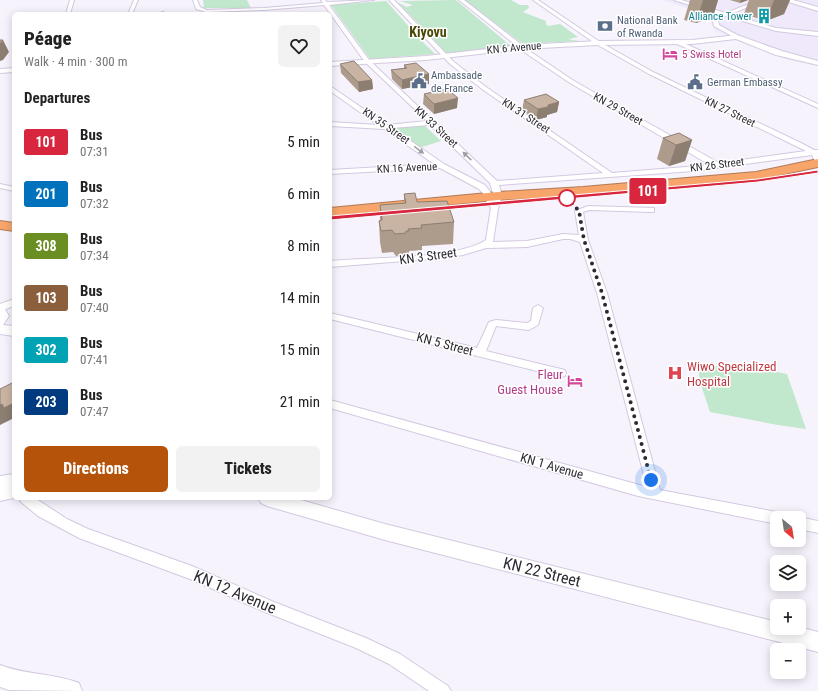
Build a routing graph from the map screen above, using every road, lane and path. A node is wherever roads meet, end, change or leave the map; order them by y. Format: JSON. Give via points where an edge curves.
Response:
{"nodes":[{"id":1,"x":72,"y":0,"type":"edge"},
{"id":2,"x":136,"y":0,"type":"edge"},
{"id":3,"x":195,"y":0,"type":"edge"},
{"id":4,"x":372,"y":0,"type":"edge"},
{"id":5,"x":391,"y":0,"type":"edge"},
{"id":6,"x":461,"y":0,"type":"edge"},
{"id":7,"x":535,"y":0,"type":"edge"},
{"id":8,"x":676,"y":0,"type":"edge"},
{"id":9,"x":683,"y":0,"type":"edge"},
{"id":10,"x":763,"y":0,"type":"edge"},
{"id":11,"x":784,"y":0,"type":"edge"},
{"id":12,"x":258,"y":2,"type":"dead end"},
{"id":13,"x":324,"y":2,"type":"edge"},
{"id":14,"x":694,"y":5,"type":"junction"},
{"id":15,"x":818,"y":9,"type":"edge"},
{"id":16,"x":265,"y":11,"type":"edge"},
{"id":17,"x":69,"y":12,"type":"edge"},
{"id":18,"x":131,"y":12,"type":"edge"},
{"id":19,"x":331,"y":12,"type":"edge"},
{"id":20,"x":332,"y":13,"type":"edge"},
{"id":21,"x":727,"y":15,"type":"junction"},
{"id":22,"x":722,"y":30,"type":"junction"},
{"id":23,"x":818,"y":34,"type":"edge"},
{"id":24,"x":737,"y":37,"type":"junction"},
{"id":25,"x":712,"y":39,"type":"junction"},
{"id":26,"x":699,"y":41,"type":"junction"},
{"id":27,"x":747,"y":41,"type":"junction"},
{"id":28,"x":677,"y":42,"type":"junction"},
{"id":29,"x":725,"y":42,"type":"junction"},
{"id":30,"x":598,"y":43,"type":"junction"},
{"id":31,"x":522,"y":46,"type":"junction"},
{"id":32,"x":779,"y":53,"type":"junction"},
{"id":33,"x":444,"y":56,"type":"junction"},
{"id":34,"x":367,"y":62,"type":"junction"},
{"id":35,"x":818,"y":63,"type":"edge"},
{"id":36,"x":332,"y":64,"type":"edge"},
{"id":37,"x":12,"y":70,"type":"edge"},
{"id":38,"x":0,"y":71,"type":"edge"},
{"id":39,"x":332,"y":89,"type":"edge"},
{"id":40,"x":818,"y":106,"type":"edge"},
{"id":41,"x":432,"y":123,"type":"junction"},
{"id":42,"x":332,"y":124,"type":"edge"},
{"id":43,"x":386,"y":127,"type":"junction"},
{"id":44,"x":817,"y":157,"type":"edge"},
{"id":45,"x":441,"y":166,"type":"junction"},
{"id":46,"x":718,"y":166,"type":"junction"},
{"id":47,"x":818,"y":171,"type":"edge"},
{"id":48,"x":332,"y":172,"type":"edge"},
{"id":49,"x":609,"y":174,"type":"junction"},
{"id":50,"x":0,"y":186,"type":"edge"},
{"id":51,"x":12,"y":189,"type":"edge"},
{"id":52,"x":494,"y":199,"type":"junction"},
{"id":53,"x":651,"y":210,"type":"dead end"},
{"id":54,"x":332,"y":212,"type":"edge"},
{"id":55,"x":332,"y":218,"type":"edge"},
{"id":56,"x":0,"y":225,"type":"edge"},
{"id":57,"x":12,"y":227,"type":"edge"},
{"id":58,"x":0,"y":231,"type":"edge"},
{"id":59,"x":12,"y":232,"type":"edge"},
{"id":60,"x":584,"y":240,"type":"junction"},
{"id":61,"x":486,"y":245,"type":"junction"},
{"id":62,"x":332,"y":264,"type":"edge"},
{"id":63,"x":12,"y":305,"type":"edge"},
{"id":64,"x":538,"y":308,"type":"dead end"},
{"id":65,"x":332,"y":316,"type":"edge"},
{"id":66,"x":2,"y":318,"type":"edge"},
{"id":67,"x":12,"y":329,"type":"edge"},
{"id":68,"x":480,"y":354,"type":"junction"},
{"id":69,"x":561,"y":373,"type":"dead end"},
{"id":70,"x":332,"y":405,"type":"edge"},
{"id":71,"x":654,"y":494,"type":"junction"},
{"id":72,"x":28,"y":500,"type":"edge"},
{"id":73,"x":274,"y":500,"type":"edge"},
{"id":74,"x":770,"y":517,"type":"edge"},
{"id":75,"x":806,"y":524,"type":"edge"},
{"id":76,"x":818,"y":527,"type":"edge"},
{"id":77,"x":818,"y":642,"type":"edge"},
{"id":78,"x":0,"y":676,"type":"edge"},
{"id":79,"x":71,"y":691,"type":"edge"},
{"id":80,"x":443,"y":691,"type":"edge"}],
"edges":[{"from":1,"to":17,"type":"street"},
{"from":2,"to":18,"type":"street"},
{"from":3,"to":16,"type":"street","via":[[198,8],[206,11]]},
{"from":4,"to":13,"type":"street"},
{"from":5,"to":33,"type":"street","name":"KN 31 Street"},
{"from":6,"to":31,"type":"street","name":"KN 29 Street"},
{"from":7,"to":30,"type":"street","name":"KN 27 Street"},
{"from":8,"to":14,"type":"street"},
{"from":9,"to":14,"type":"street"},
{"from":10,"to":21,"type":"street"},
{"from":11,"to":15,"type":"main road"},
{"from":12,"to":16,"type":"street"},
{"from":13,"to":16,"type":"street"},
{"from":13,"to":19,"type":"street","name":"KN 33 Street"},
{"from":14,"to":21,"type":"street"},
{"from":20,"to":34,"type":"street","name":"KN 33 Street"},
{"from":21,"to":22,"type":"street","via":[[717,18],[715,22]]},
{"from":21,"to":23,"type":"street","via":[[781,30]]},
{"from":22,"to":24,"type":"street"},
{"from":22,"to":25,"type":"main road","via":[[721,36]]},
{"from":24,"to":25,"type":"main road","name":"KN 6 Avenue"},
{"from":24,"to":27,"type":"main road","name":"KN 6 Avenue"},
{"from":25,"to":26,"type":"main road","name":"KN 6 Avenue"},
{"from":26,"to":28,"type":"main road","name":"KN 6 Avenue"},
{"from":26,"to":29,"type":"main road","name":"KN 6 Avenue"},
{"from":27,"to":29,"type":"main road","name":"KN 6 Avenue"},
{"from":27,"to":32,"type":"main road","name":"KN 6 Avenue"},
{"from":28,"to":30,"type":"main road","name":"KN 6 Avenue"},
{"from":28,"to":40,"type":"street"},
{"from":29,"to":32,"type":"main road"},
{"from":30,"to":31,"type":"main road","name":"KN 6 Avenue"},
{"from":30,"to":44,"type":"street","name":"KN 27 Street","via":[[651,73]]},
{"from":31,"to":33,"type":"main road","name":"KN 6 Avenue"},
{"from":31,"to":46,"type":"street","name":"KN 29 Street","via":[[572,82]]},
{"from":32,"to":35,"type":"main road","name":"KN 6 Avenue"},
{"from":33,"to":34,"type":"main road","name":"KN 6 Avenue"},
{"from":33,"to":49,"type":"street","name":"KN 31 Street","via":[[484,88]]},
{"from":34,"to":36,"type":"main road","name":"KN 6 Avenue"},
{"from":34,"to":41,"type":"street","name":"KN 33 Street"},
{"from":37,"to":38,"type":"main road"},
{"from":39,"to":43,"type":"street","name":"KN 35 Street"},
{"from":41,"to":43,"type":"street"},
{"from":52,"to":41,"type":"street","name":"KN 33 Street","one_way":true},
{"from":42,"to":43,"type":"street"},
{"from":43,"to":45,"type":"street","name":"KN 35 Street","one_way":true},
{"from":44,"to":46,"type":"street","name":"KN 26 Street"},
{"from":44,"to":52,"type":"highway","via":[[756,176]]},
{"from":45,"to":48,"type":"street","name":"KN 16 Avenue"},
{"from":45,"to":52,"type":"street","name":"KN 16 Avenue","via":[[478,184]]},
{"from":46,"to":49,"type":"street","name":"KN 26 Street"},
{"from":47,"to":52,"type":"highway","via":[[758,181]]},
{"from":49,"to":52,"type":"street","name":"KN 26 Street"},
{"from":50,"to":51,"type":"street"},
{"from":52,"to":54,"type":"highway"},
{"from":52,"to":55,"type":"highway"},
{"from":52,"to":61,"type":"street","via":[[490,241]]},
{"from":53,"to":60,"type":"street","via":[[582,208],[579,211]]},
{"from":56,"to":57,"type":"highway"},
{"from":58,"to":59,"type":"highway"},
{"from":60,"to":61,"type":"street","name":"KN 3 Street","via":[[576,236],[562,236],[528,244]]},
{"from":60,"to":71,"type":"street","via":[[602,293]]},
{"from":61,"to":62,"type":"street","name":"KN 3 Street","via":[[448,255]]},
{"from":63,"to":66,"type":"street"},
{"from":64,"to":68,"type":"street","via":[[535,323],[529,327],[492,324]]},
{"from":65,"to":68,"type":"street","name":"KN 5 Street","via":[[388,328]]},
{"from":66,"to":67,"type":"main road"},
{"from":68,"to":69,"type":"street","name":"KN 5 Street"},
{"from":70,"to":71,"type":"street","name":"KN 1 Avenue"},
{"from":71,"to":74,"type":"street","name":"KN 1 Avenue"},
{"from":72,"to":80,"type":"street","name":"KN 12 Avenue","via":[[53,518],[124,550],[193,573],[280,612],[358,641],[389,656]]},
{"from":73,"to":77,"type":"main road","name":"KN 22 Street","via":[[384,532]]},
{"from":75,"to":76,"type":"street"},
{"from":78,"to":79,"type":"main road","via":[[35,686]]}]}
